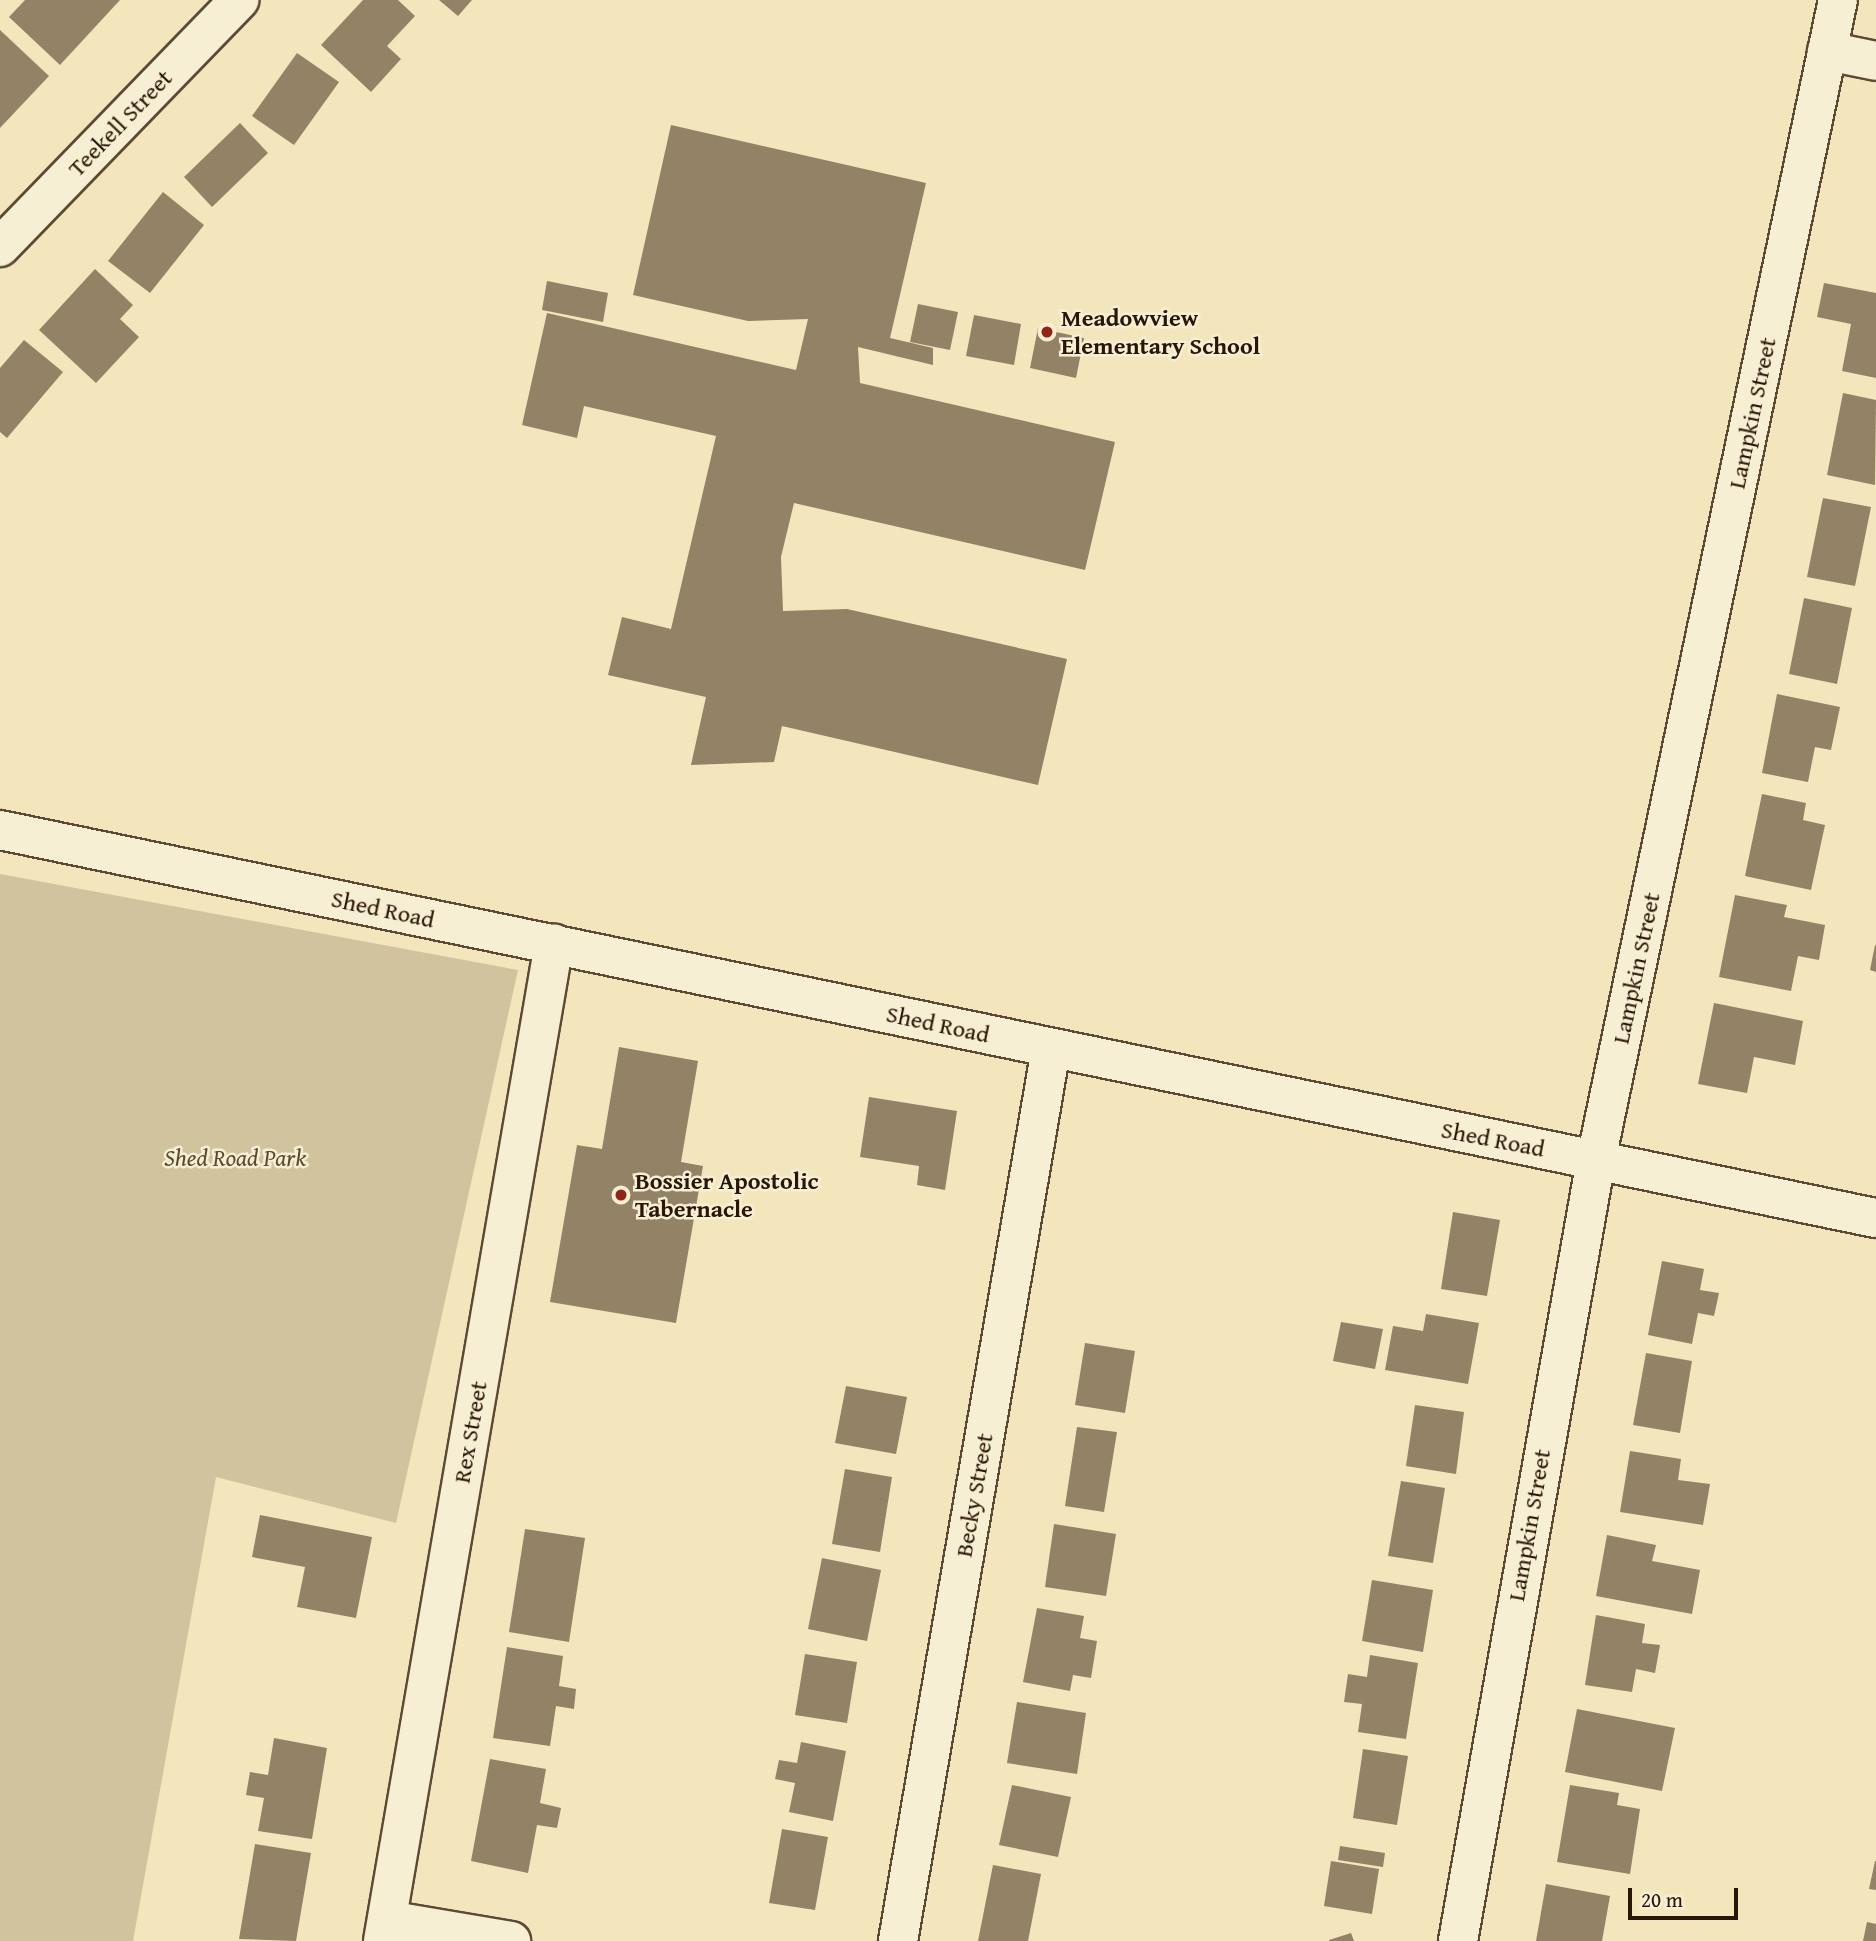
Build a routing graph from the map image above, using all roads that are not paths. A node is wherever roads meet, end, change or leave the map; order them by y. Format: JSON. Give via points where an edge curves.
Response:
{"nodes":[{"id":1,"x":240,"y":0,"type":"edge"},
{"id":2,"x":1838,"y":0,"type":"edge"},
{"id":3,"x":1827,"y":51,"type":"junction"},
{"id":4,"x":1876,"y":61,"type":"edge"},
{"id":5,"x":0,"y":247,"type":"edge"},
{"id":6,"x":0,"y":830,"type":"edge"},
{"id":7,"x":554,"y":944,"type":"junction"},
{"id":8,"x":1051,"y":1049,"type":"junction"},
{"id":9,"x":1596,"y":1160,"type":"junction"},
{"id":10,"x":1876,"y":1218,"type":"edge"},
{"id":11,"x":385,"y":1931,"type":"edge"},
{"id":12,"x":511,"y":1941,"type":"edge"},
{"id":13,"x":898,"y":1941,"type":"edge"},
{"id":14,"x":1458,"y":1941,"type":"edge"}],
"edges":[{"from":1,"to":5,"type":"street","name":"Teekell Street"},
{"from":2,"to":3,"type":"street","name":"Lampkin Street"},
{"from":3,"to":4,"type":"street"},
{"from":3,"to":9,"type":"street","name":"Lampkin Street"},
{"from":6,"to":7,"type":"street","name":"Shed Road"},
{"from":7,"to":8,"type":"street","name":"Shed Road"},
{"from":7,"to":11,"type":"street","name":"Rex Street"},
{"from":8,"to":9,"type":"street","name":"Shed Road"},
{"from":8,"to":13,"type":"street","name":"Becky Street"},
{"from":9,"to":10,"type":"street","name":"Shed Road"},
{"from":9,"to":14,"type":"street","name":"Lampkin Street"},
{"from":11,"to":12,"type":"street"}]}
